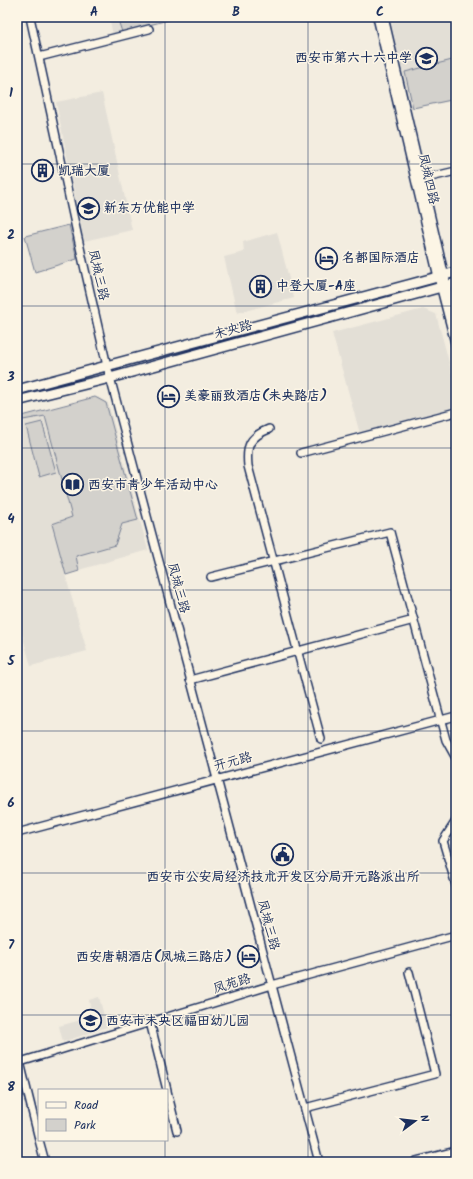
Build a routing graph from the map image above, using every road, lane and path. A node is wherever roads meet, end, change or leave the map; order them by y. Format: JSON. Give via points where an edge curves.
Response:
{"nodes":[{"id":1,"x":30,"y":17,"type":"edge"},
{"id":2,"x":377,"y":17,"type":"edge"},
{"id":3,"x":384,"y":17,"type":"edge"},
{"id":4,"x":149,"y":28,"type":"dead end"},
{"id":5,"x":39,"y":57,"type":"junction"},
{"id":6,"x":456,"y":171,"type":"edge"},
{"id":7,"x":419,"y":180,"type":"junction"},
{"id":8,"x":456,"y":272,"type":"edge"},
{"id":9,"x":441,"y":276,"type":"junction"},
{"id":10,"x":456,"y":283,"type":"edge"},
{"id":11,"x":444,"y":286,"type":"junction"},
{"id":12,"x":456,"y":324,"type":"edge"},
{"id":13,"x":456,"y":347,"type":"edge"},
{"id":14,"x":107,"y":366,"type":"junction"},
{"id":15,"x":110,"y":378,"type":"junction"},
{"id":16,"x":17,"y":390,"type":"edge"},
{"id":17,"x":17,"y":402,"type":"edge"},
{"id":18,"x":456,"y":412,"type":"edge"},
{"id":19,"x":269,"y":429,"type":"dead end"},
{"id":20,"x":301,"y":453,"type":"dead end"},
{"id":21,"x":273,"y":561,"type":"junction"},
{"id":22,"x":211,"y":577,"type":"dead end"},
{"id":23,"x":414,"y":620,"type":"junction"},
{"id":24,"x":298,"y":652,"type":"junction"},
{"id":25,"x":190,"y":680,"type":"junction"},
{"id":26,"x":456,"y":716,"type":"edge"},
{"id":27,"x":440,"y":720,"type":"junction"},
{"id":28,"x":322,"y":740,"type":"dead end"},
{"id":29,"x":456,"y":758,"type":"edge"},
{"id":30,"x":217,"y":779,"type":"junction"},
{"id":31,"x":456,"y":821,"type":"edge"},
{"id":32,"x":17,"y":833,"type":"edge"},
{"id":33,"x":454,"y":871,"type":"edge"},
{"id":34,"x":456,"y":885,"type":"edge"},
{"id":35,"x":456,"y":935,"type":"edge"},
{"id":36,"x":409,"y":972,"type":"dead end"},
{"id":37,"x":272,"y":985,"type":"junction"},
{"id":38,"x":150,"y":1022,"type":"junction"},
{"id":39,"x":18,"y":1063,"type":"edge"},
{"id":40,"x":167,"y":1089,"type":"edge"},
{"id":41,"x":168,"y":1095,"type":"edge"},
{"id":42,"x":305,"y":1108,"type":"junction"},
{"id":43,"x":177,"y":1131,"type":"dead end"},
{"id":44,"x":38,"y":1135,"type":"edge"},
{"id":45,"x":40,"y":1141,"type":"edge"},
{"id":46,"x":456,"y":1152,"type":"edge"},
{"id":47,"x":456,"y":1159,"type":"edge"},
{"id":48,"x":45,"y":1162,"type":"edge"},
{"id":49,"x":319,"y":1162,"type":"edge"},
{"id":50,"x":416,"y":1162,"type":"edge"},
{"id":51,"x":445,"y":1162,"type":"edge"}],
"edges":[{"from":1,"to":5,"type":"street","name":"凤城三路"},
{"from":2,"to":7,"type":"street","name":"凤城四路"},
{"from":3,"to":7,"type":"street","name":"凤城四路"},
{"from":4,"to":5,"type":"street"},
{"from":5,"to":14,"type":"street","name":"凤城三路"},
{"from":6,"to":7,"type":"street"},
{"from":7,"to":9,"type":"street","name":"凤城四路"},
{"from":8,"to":9,"type":"main road","name":"未央路"},
{"from":9,"to":11,"type":"street","name":"凤城四路"},
{"from":9,"to":14,"type":"main road","name":"未央路"},
{"from":10,"to":11,"type":"main road","name":"未央路"},
{"from":11,"to":12,"type":"street","name":"凤城四路"},
{"from":11,"to":13,"type":"street","name":"凤城四路"},
{"from":11,"to":15,"type":"main road","name":"未央路"},
{"from":14,"to":15,"type":"street","name":"凤城三路"},
{"from":14,"to":16,"type":"main road","name":"未央路"},
{"from":15,"to":17,"type":"main road","name":"未央路"},
{"from":15,"to":25,"type":"street","name":"凤城三路"},
{"from":18,"to":20,"type":"street"},
{"from":19,"to":21,"type":"street","via":[[251,440],[247,452],[248,466]]},
{"from":21,"to":22,"type":"street"},
{"from":21,"to":23,"type":"street","via":[[390,532]]},
{"from":21,"to":24,"type":"street"},
{"from":23,"to":24,"type":"street"},
{"from":23,"to":27,"type":"street"},
{"from":24,"to":25,"type":"street"},
{"from":24,"to":28,"type":"street"},
{"from":25,"to":30,"type":"street","name":"凤城三路"},
{"from":26,"to":27,"type":"street","name":"开元路"},
{"from":27,"to":29,"type":"street","via":[[446,740]]},
{"from":27,"to":30,"type":"street","name":"开元路"},
{"from":30,"to":32,"type":"street","name":"开元路"},
{"from":30,"to":37,"type":"street","name":"凤城三路"},
{"from":31,"to":33,"type":"street","via":[[443,841]]},
{"from":33,"to":34,"type":"street"},
{"from":35,"to":37,"type":"street","name":"凤苑路"},
{"from":36,"to":42,"type":"street","via":[[435,1074]]},
{"from":37,"to":38,"type":"street","name":"凤苑路"},
{"from":37,"to":42,"type":"street","name":"凤城三路"},
{"from":38,"to":39,"type":"street","name":"凤苑路"},
{"from":38,"to":40,"type":"street"},
{"from":39,"to":44,"type":"street"},
{"from":41,"to":43,"type":"street"},
{"from":42,"to":49,"type":"street","name":"凤城三路"},
{"from":45,"to":48,"type":"street"},
{"from":46,"to":50,"type":"main road"},
{"from":47,"to":51,"type":"main road"}]}
